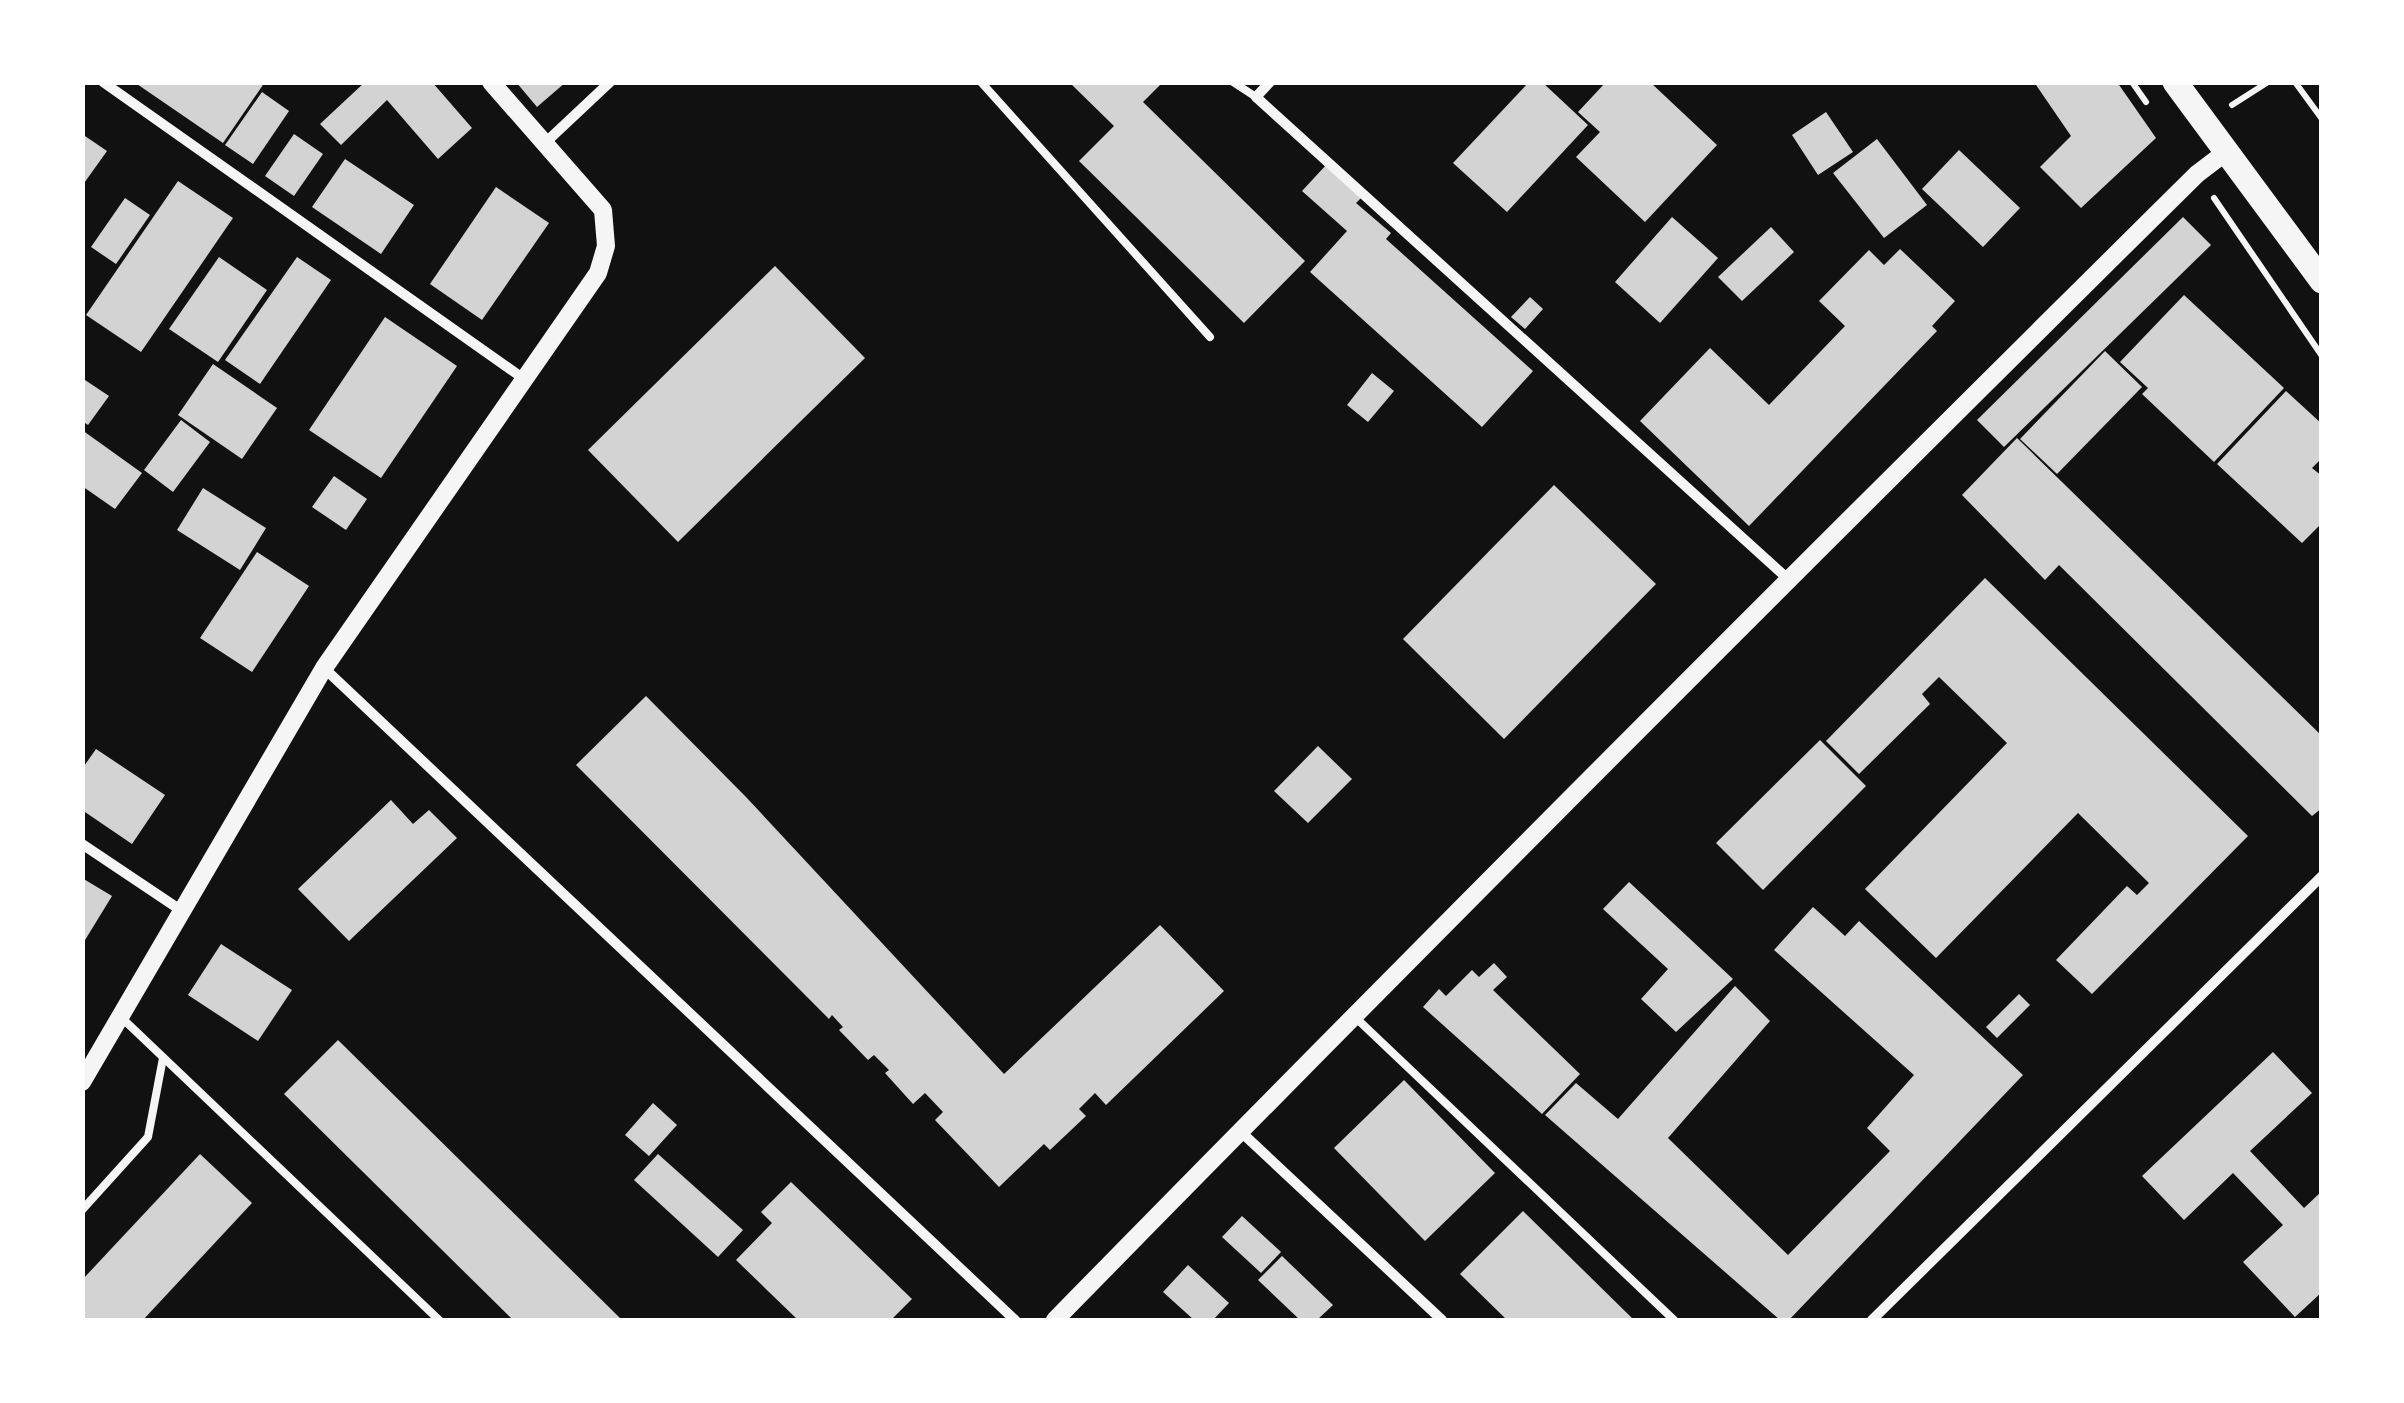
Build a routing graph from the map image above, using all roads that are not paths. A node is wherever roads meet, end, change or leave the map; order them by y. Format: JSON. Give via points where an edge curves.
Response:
{"nodes":[{"id":1,"x":103,"y":82,"type":"edge"},
{"id":2,"x":492,"y":82,"type":"edge"},
{"id":3,"x":610,"y":82,"type":"edge"},
{"id":4,"x":982,"y":82,"type":"edge"},
{"id":5,"x":1232,"y":82,"type":"edge"},
{"id":6,"x":1270,"y":82,"type":"edge"},
{"id":7,"x":2175,"y":82,"type":"edge"},
{"id":8,"x":1256,"y":96,"type":"junction"},
{"id":9,"x":544,"y":144,"type":"junction"},
{"id":10,"x":2226,"y":152,"type":"junction"},
{"id":11,"x":2322,"y":281,"type":"edge"},
{"id":12,"x":1210,"y":337,"type":"dead end"},
{"id":13,"x":527,"y":381,"type":"junction"},
{"id":14,"x":1788,"y":579,"type":"junction"},
{"id":15,"x":324,"y":668,"type":"junction"},
{"id":16,"x":82,"y":844,"type":"edge"},
{"id":17,"x":2322,"y":876,"type":"edge"},
{"id":18,"x":182,"y":911,"type":"junction"},
{"id":19,"x":1352,"y":1014,"type":"junction"},
{"id":20,"x":122,"y":1018,"type":"junction"},
{"id":21,"x":162,"y":1058,"type":"junction"},
{"id":22,"x":82,"y":1082,"type":"edge"},
{"id":23,"x":1240,"y":1131,"type":"junction"},
{"id":24,"x":82,"y":1210,"type":"edge"},
{"id":25,"x":439,"y":1320,"type":"edge"},
{"id":26,"x":1015,"y":1320,"type":"edge"},
{"id":27,"x":1055,"y":1320,"type":"edge"},
{"id":28,"x":1442,"y":1320,"type":"edge"},
{"id":29,"x":1674,"y":1320,"type":"edge"},
{"id":30,"x":1872,"y":1320,"type":"edge"}],
"edges":[{"from":1,"to":13,"type":"street"},
{"from":2,"to":9,"type":"street"},
{"from":3,"to":9,"type":"street"},
{"from":4,"to":12,"type":"lane"},
{"from":5,"to":8,"type":"lane"},
{"from":6,"to":8,"type":"street"},
{"from":7,"to":10,"type":"main road"},
{"from":8,"to":14,"type":"street"},
{"from":9,"to":13,"type":"street","via":[[603,210],[606,246],[598,273]]},
{"from":10,"to":11,"type":"main road"},
{"from":10,"to":14,"type":"street"},
{"from":13,"to":15,"type":"street"},
{"from":14,"to":19,"type":"street"},
{"from":15,"to":18,"type":"street"},
{"from":15,"to":26,"type":"street"},
{"from":16,"to":18,"type":"street"},
{"from":17,"to":30,"type":"street"},
{"from":18,"to":20,"type":"street"},
{"from":19,"to":23,"type":"street"},
{"from":19,"to":29,"type":"lane"},
{"from":20,"to":21,"type":"lane"},
{"from":20,"to":22,"type":"street"},
{"from":21,"to":24,"type":"lane","via":[[148,1136]]},
{"from":21,"to":25,"type":"lane"},
{"from":23,"to":27,"type":"street"},
{"from":23,"to":28,"type":"street"}]}
